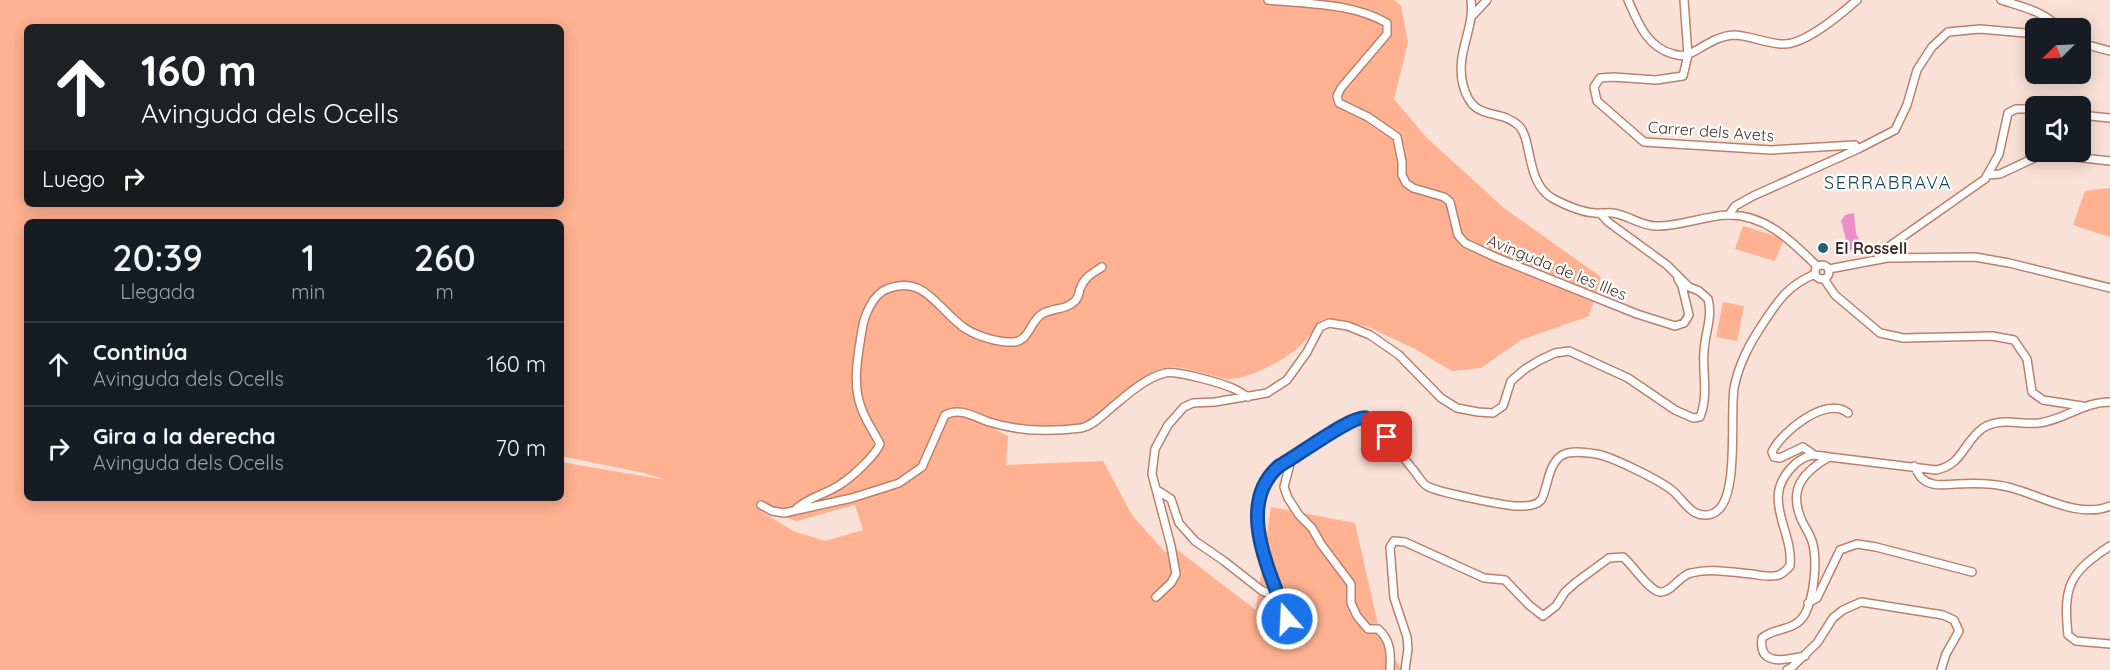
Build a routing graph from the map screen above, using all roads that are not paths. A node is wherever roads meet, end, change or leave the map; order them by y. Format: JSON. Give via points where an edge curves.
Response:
{"nodes":[{"id":1,"x":1268,"y":0,"type":"edge"},
{"id":2,"x":1471,"y":0,"type":"edge"},
{"id":3,"x":1487,"y":0,"type":"edge"},
{"id":4,"x":1628,"y":0,"type":"edge"},
{"id":5,"x":1684,"y":0,"type":"edge"},
{"id":6,"x":1857,"y":0,"type":"edge"},
{"id":7,"x":2001,"y":0,"type":"edge"},
{"id":8,"x":1473,"y":15,"type":"junction"},
{"id":9,"x":2046,"y":18,"type":"edge"},
{"id":10,"x":2025,"y":33,"type":"edge"},
{"id":11,"x":2091,"y":46,"type":"edge"},
{"id":12,"x":2110,"y":51,"type":"edge"},
{"id":13,"x":1688,"y":55,"type":"junction"},
{"id":14,"x":2025,"y":109,"type":"edge"},
{"id":15,"x":2091,"y":116,"type":"edge"},
{"id":16,"x":2110,"y":118,"type":"edge"},
{"id":17,"x":1858,"y":149,"type":"junction"},
{"id":18,"x":2091,"y":158,"type":"edge"},
{"id":19,"x":2110,"y":160,"type":"edge"},
{"id":20,"x":2026,"y":162,"type":"edge"},
{"id":21,"x":1987,"y":175,"type":"junction"},
{"id":22,"x":1600,"y":213,"type":"junction"},
{"id":23,"x":1729,"y":215,"type":"junction"},
{"id":24,"x":1877,"y":260,"type":"junction"},
{"id":25,"x":1102,"y":267,"type":"dead end"},
{"id":26,"x":1829,"y":269,"type":"junction"},
{"id":27,"x":1816,"y":270,"type":"junction"},
{"id":28,"x":1673,"y":271,"type":"junction"},
{"id":29,"x":1824,"y":279,"type":"junction"},
{"id":30,"x":2110,"y":288,"type":"edge"},
{"id":31,"x":1248,"y":398,"type":"junction"},
{"id":32,"x":2110,"y":402,"type":"edge"},
{"id":33,"x":2082,"y":406,"type":"junction"},
{"id":34,"x":1848,"y":413,"type":"dead end"},
{"id":35,"x":1813,"y":454,"type":"junction"},
{"id":36,"x":1829,"y":457,"type":"junction"},
{"id":37,"x":1291,"y":460,"type":"junction"},
{"id":38,"x":1914,"y":466,"type":"junction"},
{"id":39,"x":1156,"y":490,"type":"junction"},
{"id":40,"x":761,"y":505,"type":"dead end"},
{"id":41,"x":2110,"y":506,"type":"edge"},
{"id":42,"x":794,"y":511,"type":"junction"},
{"id":43,"x":2110,"y":546,"type":"edge"},
{"id":44,"x":1972,"y":572,"type":"dead end"},
{"id":45,"x":1278,"y":593,"type":"junction"},
{"id":46,"x":1156,"y":597,"type":"dead end"},
{"id":47,"x":1808,"y":603,"type":"junction"},
{"id":48,"x":1292,"y":636,"type":"dead end"},
{"id":49,"x":2110,"y":645,"type":"edge"},
{"id":50,"x":1805,"y":656,"type":"junction"},
{"id":51,"x":1390,"y":670,"type":"edge"},
{"id":52,"x":1405,"y":670,"type":"edge"},
{"id":53,"x":1787,"y":670,"type":"edge"},
{"id":54,"x":1941,"y":670,"type":"edge"}],
"edges":[{"from":1,"to":28,"type":"street","name":"Avinguda de les Illes","via":[[1353,10],[1387,23],[1387,34],[1341,88],[1339,103],[1397,137],[1406,183],[1450,202],[1458,235],[1465,243],[1559,284],[1675,326],[1684,323],[1689,315],[1682,286]]},
{"from":2,"to":8,"type":"street"},
{"from":3,"to":8,"type":"street"},
{"from":4,"to":13,"type":"street","via":[[1646,36],[1657,48]]},
{"from":5,"to":13,"type":"street"},
{"from":6,"to":13,"type":"street","via":[[1835,20],[1794,42],[1783,44],[1731,35],[1717,38]]},
{"from":7,"to":9,"type":"street"},
{"from":8,"to":22,"type":"street","via":[[1461,57],[1466,96],[1482,111],[1520,126],[1533,171],[1549,196],[1571,207]]},
{"from":10,"to":17,"type":"street","via":[[1980,29],[1948,32],[1917,70],[1895,130]]},
{"from":11,"to":12,"type":"street"},
{"from":13,"to":17,"type":"street","name":"Carrer dels Avets","via":[[1683,76],[1656,80],[1600,78],[1594,87],[1597,101],[1644,142],[1771,150],[1855,145]]},
{"from":14,"to":21,"type":"street","via":[[2008,112],[1999,154]]},
{"from":15,"to":16,"type":"street"},
{"from":17,"to":23,"type":"street","via":[[1753,196],[1735,206]]},
{"from":18,"to":19,"type":"street"},
{"from":20,"to":21,"type":"street","via":[[2000,174]]},
{"from":21,"to":24,"type":"street","via":[[1881,252]]},
{"from":22,"to":23,"type":"street","via":[[1657,226]]},
{"from":22,"to":28,"type":"street"},
{"from":23,"to":27,"type":"street","via":[[1777,230],[1796,244]]},
{"from":24,"to":26,"type":"street"},
{"from":24,"to":30,"type":"street","via":[[1975,257]]},
{"from":25,"to":42,"type":"street","via":[[1086,277],[1077,299],[1067,308],[1043,313],[1027,336],[1017,342],[1000,341],[966,329],[924,291],[911,285],[883,291],[874,300],[862,327],[856,377],[860,407],[880,444],[875,454],[842,484],[802,503]]},
{"from":26,"to":27,"type":"street","via":[[1826,265]]},
{"from":26,"to":29,"type":"street"},
{"from":27,"to":29,"type":"street","via":[[1818,278]]},
{"from":27,"to":37,"type":"street","via":[[1781,296],[1747,349],[1734,389],[1732,466],[1725,500],[1718,511],[1709,515],[1695,513],[1659,481],[1600,454],[1579,451],[1564,454],[1553,462],[1544,494],[1530,506],[1514,506],[1427,486],[1366,418],[1347,423]]},
{"from":28,"to":31,"type":"street","via":[[1708,299],[1710,306],[1703,353],[1705,406],[1701,417],[1693,418],[1675,410],[1628,378],[1569,351],[1555,353],[1525,369],[1511,381],[1503,406],[1493,413],[1457,408],[1441,398],[1399,355],[1370,335],[1329,323],[1320,327],[1287,380],[1267,393]]},
{"from":29,"to":33,"type":"street","via":[[1835,295],[1880,333],[1903,338],[1992,336],[2014,340],[2027,359],[2032,392],[2043,400]]},
{"from":31,"to":39,"type":"street","via":[[1192,403],[1175,415],[1155,449],[1152,474]]},
{"from":31,"to":42,"type":"street","via":[[1232,387],[1167,372],[1135,389],[1083,428],[1009,427],[950,412],[945,415],[922,467],[899,483]]},
{"from":32,"to":33,"type":"street"},
{"from":33,"to":38,"type":"street","via":[[2037,423],[1991,424],[1975,435],[1947,468]]},
{"from":34,"to":35,"type":"street","via":[[1836,407],[1810,415],[1772,452],[1780,458],[1803,447]]},
{"from":35,"to":36,"type":"street"},
{"from":35,"to":52,"type":"street","via":[[1786,472],[1779,488],[1781,521],[1791,555],[1790,566],[1772,576],[1716,570],[1697,572],[1658,592],[1632,563],[1623,557],[1609,558],[1575,583],[1543,616],[1505,580],[1484,578],[1405,542],[1394,541],[1390,547],[1394,598],[1407,643]]},
{"from":36,"to":38,"type":"street"},
{"from":36,"to":47,"type":"street","via":[[1814,465],[1797,485],[1800,517],[1815,557]]},
{"from":37,"to":45,"type":"street","via":[[1271,473],[1257,505],[1260,540]]},
{"from":37,"to":51,"type":"street","via":[[1284,487],[1288,498],[1351,584],[1357,616],[1368,629],[1378,629],[1386,636]]},
{"from":38,"to":41,"type":"street","via":[[1921,479],[1932,484],[2011,488],[2052,503],[2087,510]]},
{"from":39,"to":45,"type":"street","via":[[1171,499],[1179,523],[1195,541],[1261,590]]},
{"from":39,"to":46,"type":"street","via":[[1176,574]]},
{"from":40,"to":42,"type":"street","via":[[772,512]]},
{"from":43,"to":49,"type":"street","via":[[2074,575],[2066,610],[2068,635],[2076,641]]},
{"from":44,"to":47,"type":"street","via":[[1857,544],[1840,550],[1817,598]]},
{"from":45,"to":48,"type":"street"},
{"from":47,"to":50,"type":"street","via":[[1804,616],[1786,630],[1769,632],[1762,638],[1761,648],[1764,654],[1780,661]]},
{"from":50,"to":53,"type":"street"},
{"from":50,"to":54,"type":"street","via":[[1833,618],[1861,602],[1954,620],[1959,631]]}]}
